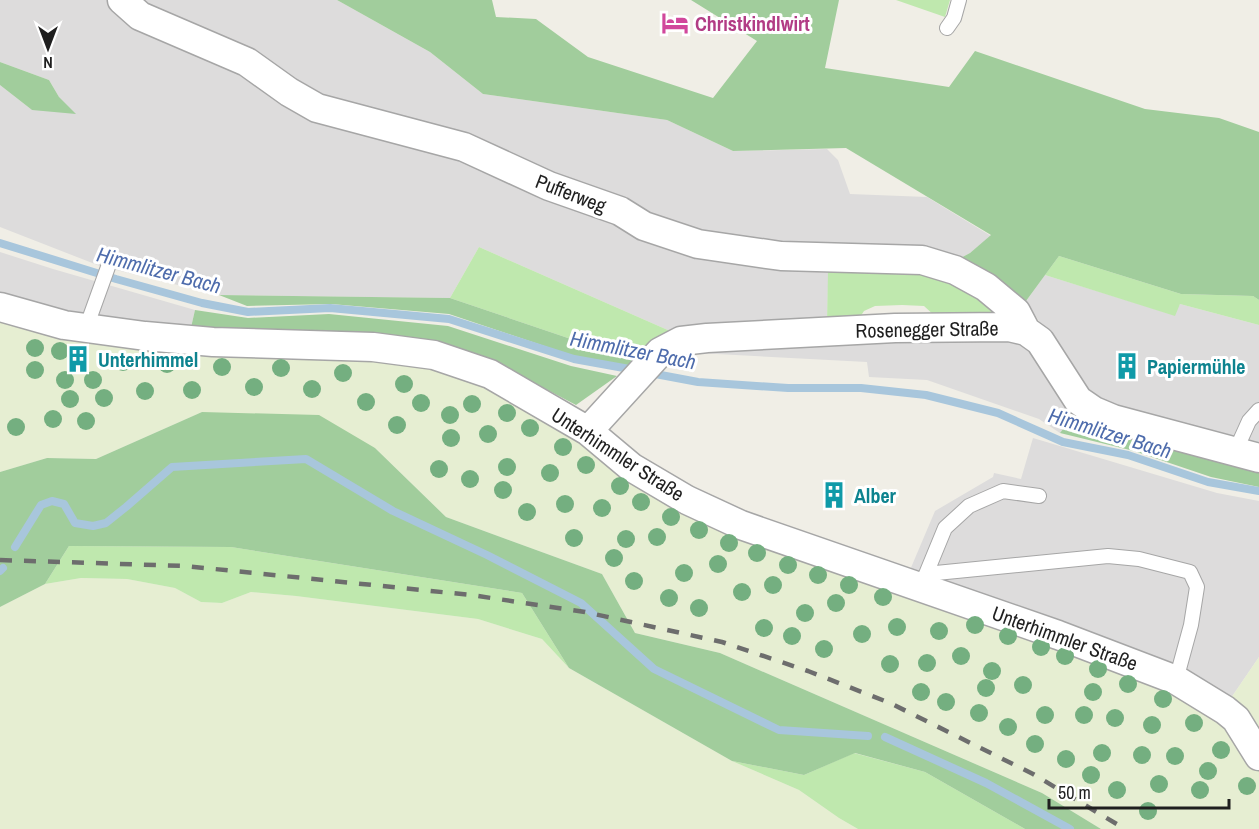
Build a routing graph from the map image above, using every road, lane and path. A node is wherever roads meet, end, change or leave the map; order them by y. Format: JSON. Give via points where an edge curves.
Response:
{"nodes":[{"id":1,"x":122,"y":0,"type":"edge"},
{"id":2,"x":959,"y":0,"type":"edge"},
{"id":3,"x":947,"y":28,"type":"dead end"},
{"id":4,"x":108,"y":267,"type":"dead end"},
{"id":5,"x":0,"y":307,"type":"edge"},
{"id":6,"x":87,"y":328,"type":"junction"},
{"id":7,"x":1026,"y":331,"type":"junction"},
{"id":8,"x":1259,"y":410,"type":"edge"},
{"id":9,"x":588,"y":431,"type":"junction"},
{"id":10,"x":1247,"y":454,"type":"edge"},
{"id":11,"x":1039,"y":496,"type":"dead end"},
{"id":12,"x":924,"y":580,"type":"junction"},
{"id":13,"x":1176,"y":680,"type":"junction"},
{"id":14,"x":1259,"y":756,"type":"edge"}],
"edges":[{"from":1,"to":7,"type":"street","name":"Pufferweg","via":[[140,16],[247,63],[317,108],[464,147],[549,186],[620,211],[644,226],[698,244],[781,256],[922,260],[955,270],[986,287],[1016,312]]},
{"from":2,"to":3,"type":"lane"},
{"from":4,"to":6,"type":"lane"},
{"from":5,"to":6,"type":"street","name":"Unterhimmler Straße"},
{"from":6,"to":9,"type":"street","name":"Unterhimmler Straße","via":[[213,342],[373,347],[434,355],[490,374]]},
{"from":7,"to":9,"type":"street","name":"Rosenegger Straße","via":[[967,326],[895,328],[681,341],[660,352]]},
{"from":7,"to":10,"type":"street","name":"Rosenegger Straße","via":[[1040,341],[1078,400],[1094,411]]},
{"from":8,"to":10,"type":"lane","via":[[1249,421]]},
{"from":9,"to":12,"type":"street","name":"Unterhimmler Straße","via":[[630,468],[741,525]]},
{"from":11,"to":12,"type":"lane","via":[[1003,492],[969,506],[945,528]]},
{"from":12,"to":13,"type":"street","name":"Unterhimmler Straße"},
{"from":12,"to":13,"type":"lane","via":[[1108,556],[1190,572],[1197,587]]},
{"from":13,"to":14,"type":"street","name":"Unterhimmler Straße","via":[[1236,719]]}]}
